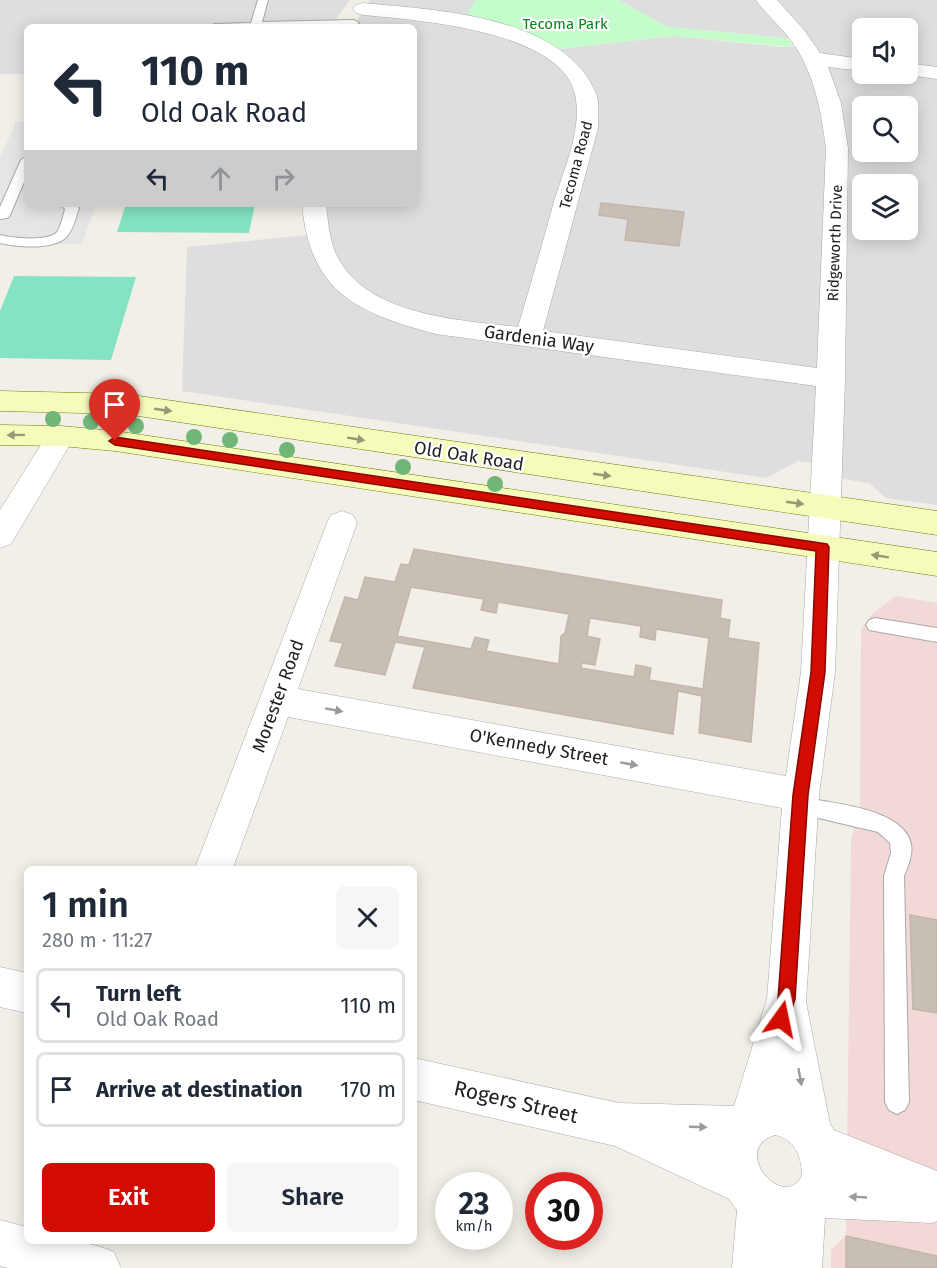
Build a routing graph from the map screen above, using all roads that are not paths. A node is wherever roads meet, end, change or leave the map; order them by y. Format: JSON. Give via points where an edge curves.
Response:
{"nodes":[{"id":1,"x":264,"y":0,"type":"edge"},
{"id":2,"x":766,"y":0,"type":"edge"},
{"id":3,"x":360,"y":15,"type":"edge"},
{"id":4,"x":256,"y":24,"type":"edge"},
{"id":5,"x":266,"y":24,"type":"edge"},
{"id":6,"x":815,"y":59,"type":"junction"},
{"id":7,"x":852,"y":64,"type":"edge"},
{"id":8,"x":918,"y":70,"type":"edge"},
{"id":9,"x":937,"y":73,"type":"edge"},
{"id":10,"x":24,"y":166,"type":"edge"},
{"id":11,"x":24,"y":204,"type":"edge"},
{"id":12,"x":71,"y":207,"type":"edge"},
{"id":13,"x":314,"y":207,"type":"edge"},
{"id":14,"x":3,"y":213,"type":"edge"},
{"id":15,"x":0,"y":239,"type":"edge"},
{"id":16,"x":528,"y":338,"type":"junction"},
{"id":17,"x":831,"y":379,"type":"junction"},
{"id":18,"x":0,"y":400,"type":"edge"},
{"id":19,"x":0,"y":435,"type":"edge"},
{"id":20,"x":61,"y":436,"type":"junction"},
{"id":21,"x":825,"y":507,"type":"junction"},
{"id":22,"x":342,"y":523,"type":"dead end"},
{"id":23,"x":937,"y":523,"type":"edge"},
{"id":24,"x":0,"y":536,"type":"edge"},
{"id":25,"x":822,"y":547,"type":"junction"},
{"id":26,"x":937,"y":564,"type":"edge"},
{"id":27,"x":876,"y":625,"type":"dead end"},
{"id":28,"x":937,"y":636,"type":"edge"},
{"id":29,"x":277,"y":700,"type":"junction"},
{"id":30,"x":800,"y":800,"type":"junction"},
{"id":31,"x":215,"y":866,"type":"edge"},
{"id":32,"x":0,"y":987,"type":"edge"},
{"id":33,"x":24,"y":992,"type":"edge"},
{"id":34,"x":787,"y":999,"type":"junction"},
{"id":35,"x":417,"y":1080,"type":"edge"},
{"id":36,"x":897,"y":1102,"type":"dead end"},
{"id":37,"x":747,"y":1123,"type":"junction"},
{"id":38,"x":619,"y":1125,"type":"junction"},
{"id":39,"x":815,"y":1139,"type":"junction"},
{"id":40,"x":937,"y":1193,"type":"edge"},
{"id":41,"x":780,"y":1196,"type":"junction"},
{"id":42,"x":937,"y":1201,"type":"edge"},
{"id":43,"x":0,"y":1243,"type":"edge"},
{"id":44,"x":98,"y":1268,"type":"edge"},
{"id":45,"x":755,"y":1268,"type":"edge"},
{"id":46,"x":798,"y":1268,"type":"edge"}],
"edges":[{"from":1,"to":4,"type":"lane"},
{"from":2,"to":6,"type":"street","name":"Ridgeworth Drive"},
{"from":3,"to":5,"type":"lane"},
{"from":3,"to":16,"type":"street","name":"Tecoma Road","via":[[468,21],[512,33],[561,61],[580,82],[589,116],[587,128]]},
{"from":6,"to":7,"type":"street"},
{"from":6,"to":17,"type":"street","name":"Ridgeworth Drive","via":[[831,100],[837,148]]},
{"from":8,"to":9,"type":"street"},
{"from":10,"to":14,"type":"lane"},
{"from":11,"to":14,"type":"lane"},
{"from":12,"to":15,"type":"lane","via":[[63,232],[57,238]]},
{"from":13,"to":16,"type":"street","name":"Gardenia Way","via":[[325,259],[355,293],[413,320]]},
{"from":16,"to":17,"type":"street","name":"Gardenia Way"},
{"from":17,"to":21,"type":"street","name":"Ridgeworth Drive"},
{"from":18,"to":21,"type":"main road","name":"Old Oak Road","one_way":true,"via":[[125,404]]},
{"from":20,"to":19,"type":"main road","name":"Old Oak Road","one_way":true},
{"from":20,"to":24,"type":"street"},
{"from":20,"to":25,"type":"main road","name":"Old Oak Road","via":[[127,442]]},
{"from":21,"to":23,"type":"main road","name":"Old Oak Road"},
{"from":21,"to":25,"type":"street","name":"Ridgeworth Drive"},
{"from":22,"to":29,"type":"street","name":"Morester Road"},
{"from":26,"to":25,"type":"main road","name":"Old Oak Road","one_way":true},
{"from":25,"to":30,"type":"street","name":"Ridgeworth Drive","via":[[818,672]]},
{"from":27,"to":28,"type":"lane"},
{"from":29,"to":30,"type":"street","name":"O'Kennedy Street","one_way":true},
{"from":29,"to":31,"type":"street","name":"Morester Road"},
{"from":30,"to":34,"type":"street","name":"Ridgeworth Drive"},
{"from":30,"to":36,"type":"lane","via":[[882,824],[901,843],[894,876]]},
{"from":32,"to":33,"type":"street"},
{"from":34,"to":37,"type":"street"},
{"from":34,"to":39,"type":"street","one_way":true},
{"from":35,"to":38,"type":"street","name":"Rogers Street"},
{"from":38,"to":37,"type":"street","name":"Rogers Street","one_way":true},
{"from":37,"to":39,"type":"street","via":[[775,1113],[788,1116]]},
{"from":37,"to":41,"type":"street","via":[[734,1154],[736,1168]]},
{"from":38,"to":41,"type":"street","name":"Rogers Street"},
{"from":39,"to":40,"type":"street"},
{"from":39,"to":41,"type":"street","via":[[825,1172]]},
{"from":42,"to":41,"type":"street","name":"Rogers Street","one_way":true},
{"from":41,"to":45,"type":"street"},
{"from":41,"to":46,"type":"street"},
{"from":43,"to":44,"type":"street"}]}
